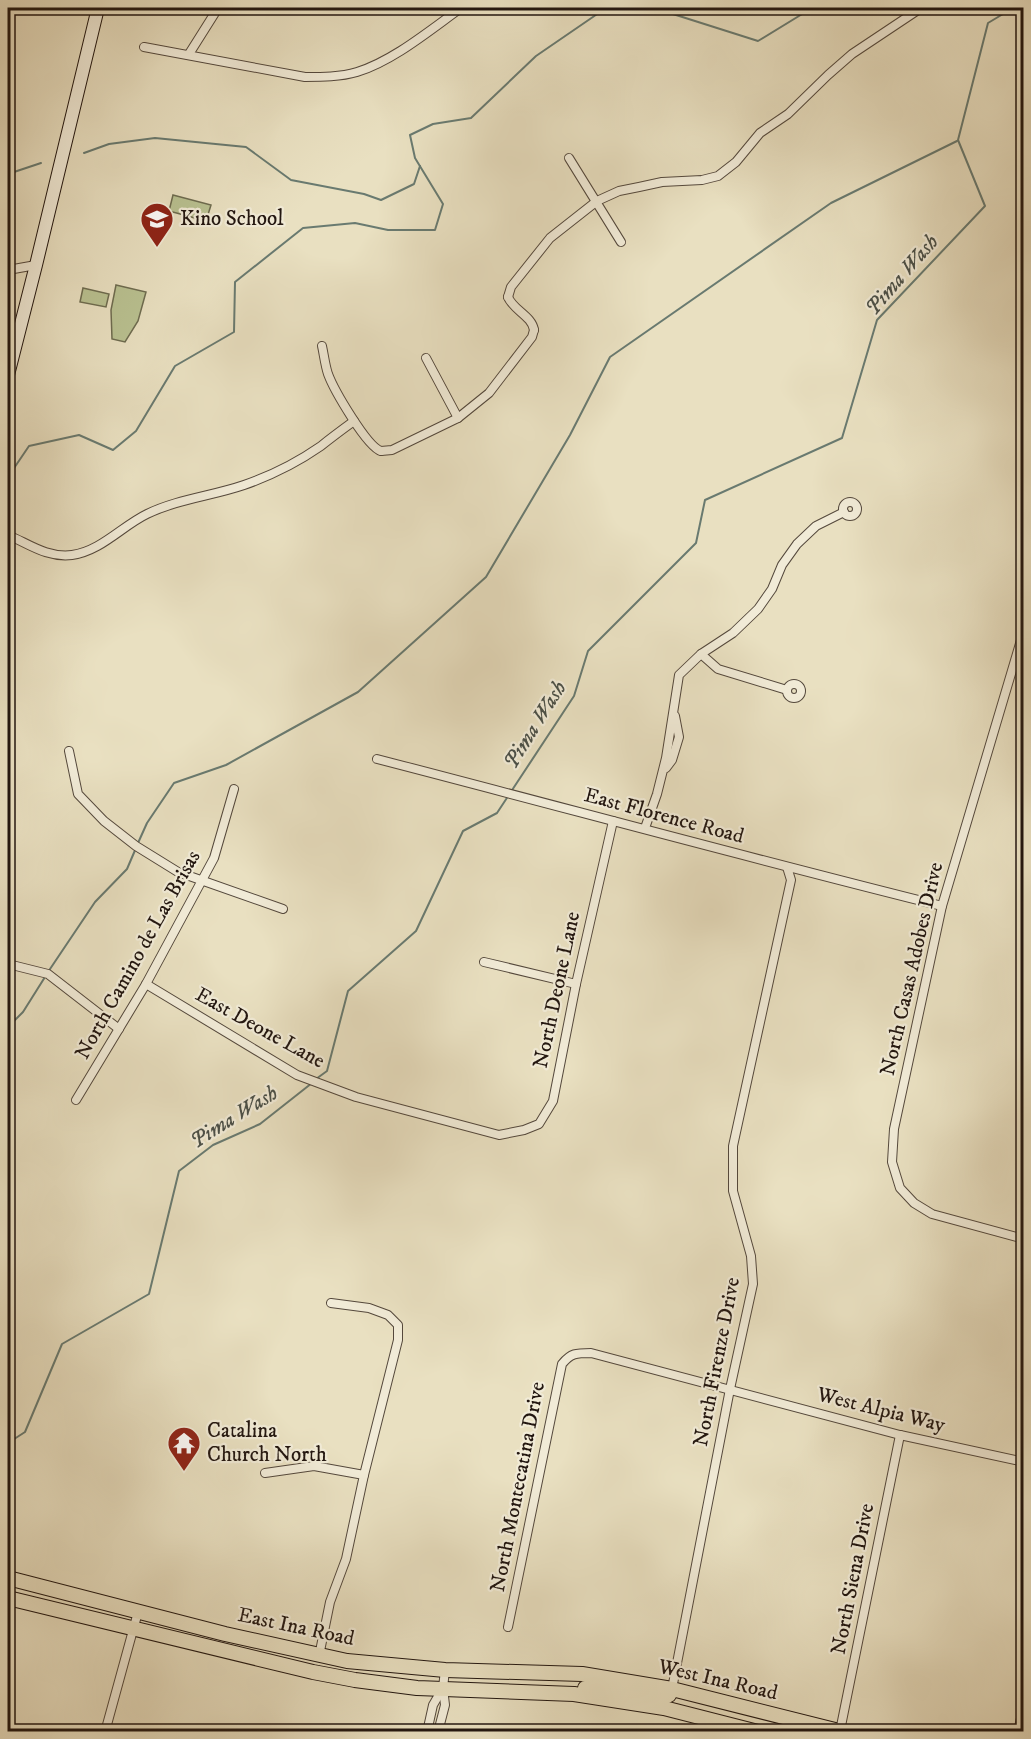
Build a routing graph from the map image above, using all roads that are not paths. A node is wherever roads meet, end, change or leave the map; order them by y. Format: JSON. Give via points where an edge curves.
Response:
{"nodes":[{"id":1,"x":98,"y":8,"type":"edge"},
{"id":2,"x":218,"y":8,"type":"edge"},
{"id":3,"x":461,"y":8,"type":"edge"},
{"id":4,"x":921,"y":8,"type":"edge"},
{"id":5,"x":144,"y":47,"type":"dead end"},
{"id":6,"x":189,"y":54,"type":"junction"},
{"id":7,"x":569,"y":158,"type":"dead end"},
{"id":8,"x":597,"y":201,"type":"junction"},
{"id":9,"x":621,"y":242,"type":"dead end"},
{"id":10,"x":36,"y":264,"type":"junction"},
{"id":11,"x":8,"y":270,"type":"edge"},
{"id":12,"x":322,"y":346,"type":"dead end"},
{"id":13,"x":426,"y":358,"type":"dead end"},
{"id":14,"x":8,"y":375,"type":"edge"},
{"id":15,"x":458,"y":418,"type":"junction"},
{"id":16,"x":354,"y":421,"type":"junction"},
{"id":17,"x":844,"y":512,"type":"dead end"},
{"id":18,"x":8,"y":535,"type":"edge"},
{"id":19,"x":1023,"y":630,"type":"edge"},
{"id":20,"x":701,"y":654,"type":"junction"},
{"id":21,"x":787,"y":690,"type":"dead end"},
{"id":22,"x":69,"y":751,"type":"dead end"},
{"id":23,"x":377,"y":759,"type":"dead end"},
{"id":24,"x":234,"y":789,"type":"dead end"},
{"id":25,"x":613,"y":821,"type":"junction"},
{"id":26,"x":645,"y":828,"type":"junction"},
{"id":27,"x":787,"y":867,"type":"junction"},
{"id":28,"x":202,"y":881,"type":"junction"},
{"id":29,"x":942,"y":906,"type":"junction"},
{"id":30,"x":283,"y":909,"type":"dead end"},
{"id":31,"x":484,"y":962,"type":"dead end"},
{"id":32,"x":8,"y":964,"type":"edge"},
{"id":33,"x":146,"y":984,"type":"junction"},
{"id":34,"x":576,"y":984,"type":"junction"},
{"id":35,"x":119,"y":1029,"type":"junction"},
{"id":36,"x":76,"y":1100,"type":"dead end"},
{"id":37,"x":499,"y":1135,"type":"joint"},
{"id":38,"x":1023,"y":1239,"type":"edge"},
{"id":39,"x":331,"y":1303,"type":"dead end"},
{"id":40,"x":568,"y":1356,"type":"joint"},
{"id":41,"x":730,"y":1389,"type":"junction"},
{"id":42,"x":900,"y":1435,"type":"junction"},
{"id":43,"x":1023,"y":1462,"type":"edge"},
{"id":44,"x":265,"y":1473,"type":"dead end"},
{"id":45,"x":364,"y":1475,"type":"junction"},
{"id":46,"x":8,"y":1578,"type":"edge"},
{"id":47,"x":8,"y":1599,"type":"edge"},
{"id":48,"x":138,"y":1612,"type":"junction"},
{"id":49,"x":508,"y":1627,"type":"dead end"},
{"id":50,"x":133,"y":1629,"type":"junction"},
{"id":51,"x":319,"y":1656,"type":"junction"},
{"id":52,"x":445,"y":1670,"type":"junction"},
{"id":53,"x":582,"y":1674,"type":"joint"},
{"id":54,"x":443,"y":1688,"type":"junction"},
{"id":55,"x":672,"y":1689,"type":"junction"},
{"id":56,"x":538,"y":1692,"type":"junction"},
{"id":57,"x":574,"y":1694,"type":"joint"},
{"id":58,"x":1023,"y":1704,"type":"edge"},
{"id":59,"x":105,"y":1731,"type":"edge"},
{"id":60,"x":427,"y":1731,"type":"edge"},
{"id":61,"x":438,"y":1731,"type":"edge"},
{"id":62,"x":758,"y":1731,"type":"edge"},
{"id":63,"x":842,"y":1731,"type":"edge"},
{"id":64,"x":1018,"y":1731,"type":"edge"}],
"edges":[{"from":1,"to":10,"type":"main road"},
{"from":2,"to":6,"type":"street"},
{"from":3,"to":6,"type":"street","via":[[394,55],[357,72],[330,77],[305,77]]},
{"from":4,"to":8,"type":"street","via":[[852,54],[788,114],[760,133],[736,162],[718,176],[662,182],[619,191]]},
{"from":5,"to":6,"type":"street"},
{"from":7,"to":8,"type":"street"},
{"from":8,"to":9,"type":"street"},
{"from":8,"to":15,"type":"street","via":[[550,238],[511,287],[505,297],[537,330],[489,393]]},
{"from":10,"to":11,"type":"street"},
{"from":10,"to":14,"type":"main road"},
{"from":12,"to":16,"type":"street","via":[[328,375]]},
{"from":13,"to":15,"type":"street"},
{"from":15,"to":16,"type":"street","via":[[380,455]]},
{"from":16,"to":18,"type":"street","via":[[320,447],[284,467],[247,484],[147,514],[91,550],[52,555]]},
{"from":17,"to":20,"type":"street","via":[[816,526],[797,544],[758,609],[733,633]]},
{"from":19,"to":29,"type":"street","name":"North Casas Adobes Drive"},
{"from":20,"to":21,"type":"street","via":[[718,669]]},
{"from":20,"to":26,"type":"street","via":[[679,675],[673,709],[679,737]]},
{"from":22,"to":28,"type":"street","via":[[78,794],[104,821],[178,872]]},
{"from":23,"to":25,"type":"street","name":"East Florence Road"},
{"from":24,"to":28,"type":"street","name":"North Camino de Las Brisas","via":[[214,858]]},
{"from":25,"to":26,"type":"street","name":"East Florence Road"},
{"from":25,"to":34,"type":"street","name":"North Deone Lane"},
{"from":26,"to":27,"type":"street","name":"East Florence Road"},
{"from":27,"to":29,"type":"street","name":"East Florence Road"},
{"from":27,"to":41,"type":"street","name":"North Firenze Drive","via":[[791,880],[733,1146],[733,1191],[751,1256],[753,1284]]},
{"from":28,"to":30,"type":"street"},
{"from":28,"to":33,"type":"street","name":"North Camino de Las Brisas"},
{"from":29,"to":38,"type":"street","name":"North Casas Adobes Drive","via":[[894,1129],[892,1162],[900,1188],[932,1214]]},
{"from":31,"to":34,"type":"street"},
{"from":32,"to":35,"type":"street","via":[[48,974]]},
{"from":33,"to":35,"type":"street","name":"North Camino de Las Brisas"},
{"from":33,"to":37,"type":"street","name":"East Deone Lane","via":[[297,1075],[356,1097]]},
{"from":34,"to":37,"type":"street","name":"North Deone Lane","via":[[553,1101],[538,1124]]},
{"from":35,"to":36,"type":"street","name":"North Camino de Las Brisas"},
{"from":39,"to":45,"type":"street","via":[[369,1308],[388,1315],[398,1325],[398,1340]]},
{"from":40,"to":41,"type":"street","name":"West Alpia Way","via":[[591,1353]]},
{"from":40,"to":49,"type":"street","name":"North Montecatina Drive","via":[[558,1377]]},
{"from":41,"to":42,"type":"street","name":"West Alpia Way"},
{"from":41,"to":55,"type":"street","name":"North Firenze Drive"},
{"from":42,"to":43,"type":"street","name":"West Alpia Way"},
{"from":42,"to":63,"type":"street","name":"North Siena Drive"},
{"from":44,"to":45,"type":"street","via":[[314,1466]]},
{"from":45,"to":51,"type":"street","via":[[346,1559],[329,1603]]},
{"from":46,"to":48,"type":"main road","name":"East Ina Road"},
{"from":47,"to":50,"type":"main road","name":"East Ina Road"},
{"from":48,"to":50,"type":"street"},
{"from":48,"to":51,"type":"main road","name":"East Ina Road"},
{"from":50,"to":54,"type":"main road","name":"East Ina Road","via":[[355,1680]]},
{"from":50,"to":59,"type":"street"},
{"from":51,"to":52,"type":"main road","name":"East Ina Road"},
{"from":52,"to":53,"type":"main road","name":"East Ina Road"},
{"from":52,"to":54,"type":"street"},
{"from":53,"to":55,"type":"main road","name":"West Ina Road"},
{"from":54,"to":56,"type":"main road","name":"East Ina Road"},
{"from":54,"to":60,"type":"street","via":[[433,1705]]},
{"from":54,"to":61,"type":"street","via":[[445,1705]]},
{"from":55,"to":56,"type":"main road","via":[[662,1698],[568,1686]]},
{"from":55,"to":63,"type":"main road","name":"West Ina Road"},
{"from":56,"to":57,"type":"main road","name":"East Ina Road"},
{"from":57,"to":62,"type":"main road","name":"West Ina Road","via":[[664,1708]]},
{"from":58,"to":64,"type":"street"}]}
